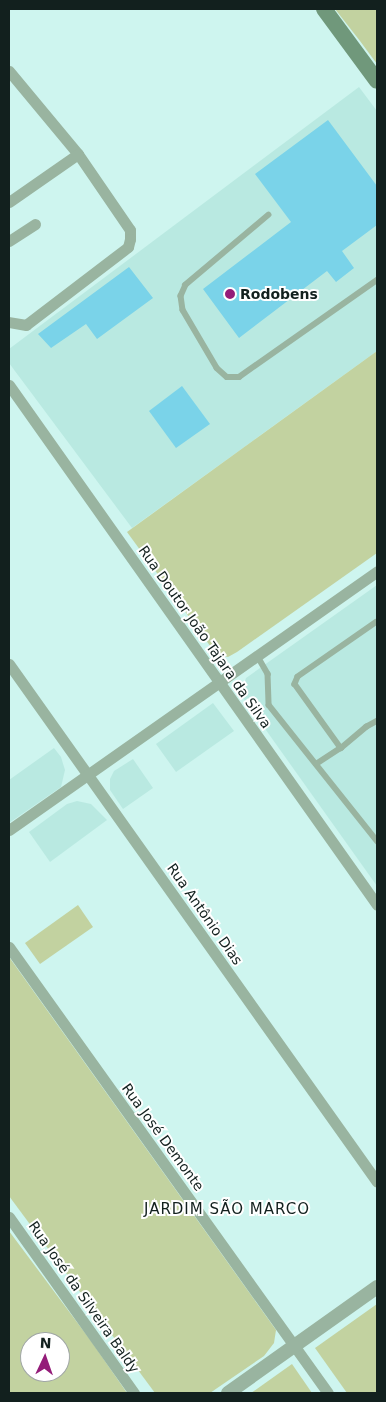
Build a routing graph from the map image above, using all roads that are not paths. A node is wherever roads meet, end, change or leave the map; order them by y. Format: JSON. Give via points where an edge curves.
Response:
{"nodes":[{"id":1,"x":324,"y":9,"type":"edge"},
{"id":2,"x":9,"y":71,"type":"edge"},
{"id":3,"x":377,"y":81,"type":"edge"},
{"id":4,"x":78,"y":154,"type":"junction"},
{"id":5,"x":9,"y":202,"type":"edge"},
{"id":6,"x":270,"y":215,"type":"dead end"},
{"id":7,"x":35,"y":224,"type":"dead end"},
{"id":8,"x":9,"y":241,"type":"edge"},
{"id":9,"x":377,"y":280,"type":"edge"},
{"id":10,"x":9,"y":322,"type":"edge"},
{"id":11,"x":9,"y":386,"type":"edge"},
{"id":12,"x":377,"y":571,"type":"edge"},
{"id":13,"x":377,"y":622,"type":"edge"},
{"id":14,"x":257,"y":655,"type":"junction"},
{"id":15,"x":9,"y":664,"type":"edge"},
{"id":16,"x":219,"y":683,"type":"junction"},
{"id":17,"x":377,"y":721,"type":"edge"},
{"id":18,"x":341,"y":748,"type":"junction"},
{"id":19,"x":316,"y":764,"type":"junction"},
{"id":20,"x":87,"y":775,"type":"junction"},
{"id":21,"x":9,"y":830,"type":"edge"},
{"id":22,"x":377,"y":841,"type":"edge"},
{"id":23,"x":377,"y":905,"type":"edge"},
{"id":24,"x":9,"y":947,"type":"edge"},
{"id":25,"x":377,"y":1182,"type":"edge"},
{"id":26,"x":9,"y":1218,"type":"edge"},
{"id":27,"x":377,"y":1288,"type":"edge"},
{"id":28,"x":295,"y":1346,"type":"junction"},
{"id":29,"x":134,"y":1393,"type":"edge"},
{"id":30,"x":228,"y":1393,"type":"edge"},
{"id":31,"x":328,"y":1393,"type":"edge"}],
"edges":[{"from":1,"to":3,"type":"main road"},
{"from":2,"to":4,"type":"street"},
{"from":4,"to":5,"type":"street"},
{"from":4,"to":10,"type":"street","via":[[130,230],[128,247],[26,324]]},
{"from":6,"to":9,"type":"lane","via":[[186,286],[181,296],[183,310],[217,368],[226,376],[239,377]]},
{"from":7,"to":8,"type":"street"},
{"from":11,"to":16,"type":"street","name":"Rua Doutor João Tajara da Silva"},
{"from":12,"to":14,"type":"street"},
{"from":13,"to":18,"type":"lane","via":[[296,680],[297,688]]},
{"from":14,"to":16,"type":"street"},
{"from":14,"to":19,"type":"lane","via":[[268,674],[269,705]]},
{"from":15,"to":20,"type":"street","name":"Rua Antônio Dias"},
{"from":16,"to":20,"type":"street"},
{"from":16,"to":23,"type":"street","name":"Rua Doutor João Tajara da Silva"},
{"from":17,"to":18,"type":"lane"},
{"from":18,"to":19,"type":"lane"},
{"from":19,"to":22,"type":"lane"},
{"from":20,"to":21,"type":"street"},
{"from":20,"to":25,"type":"street","name":"Rua Antônio Dias"},
{"from":24,"to":28,"type":"street","name":"Rua José Demonte"},
{"from":26,"to":29,"type":"street","name":"Rua José da Silveira Baldy"},
{"from":27,"to":28,"type":"street"},
{"from":28,"to":30,"type":"street"},
{"from":28,"to":31,"type":"street","name":"Rua José Demonte"}]}
